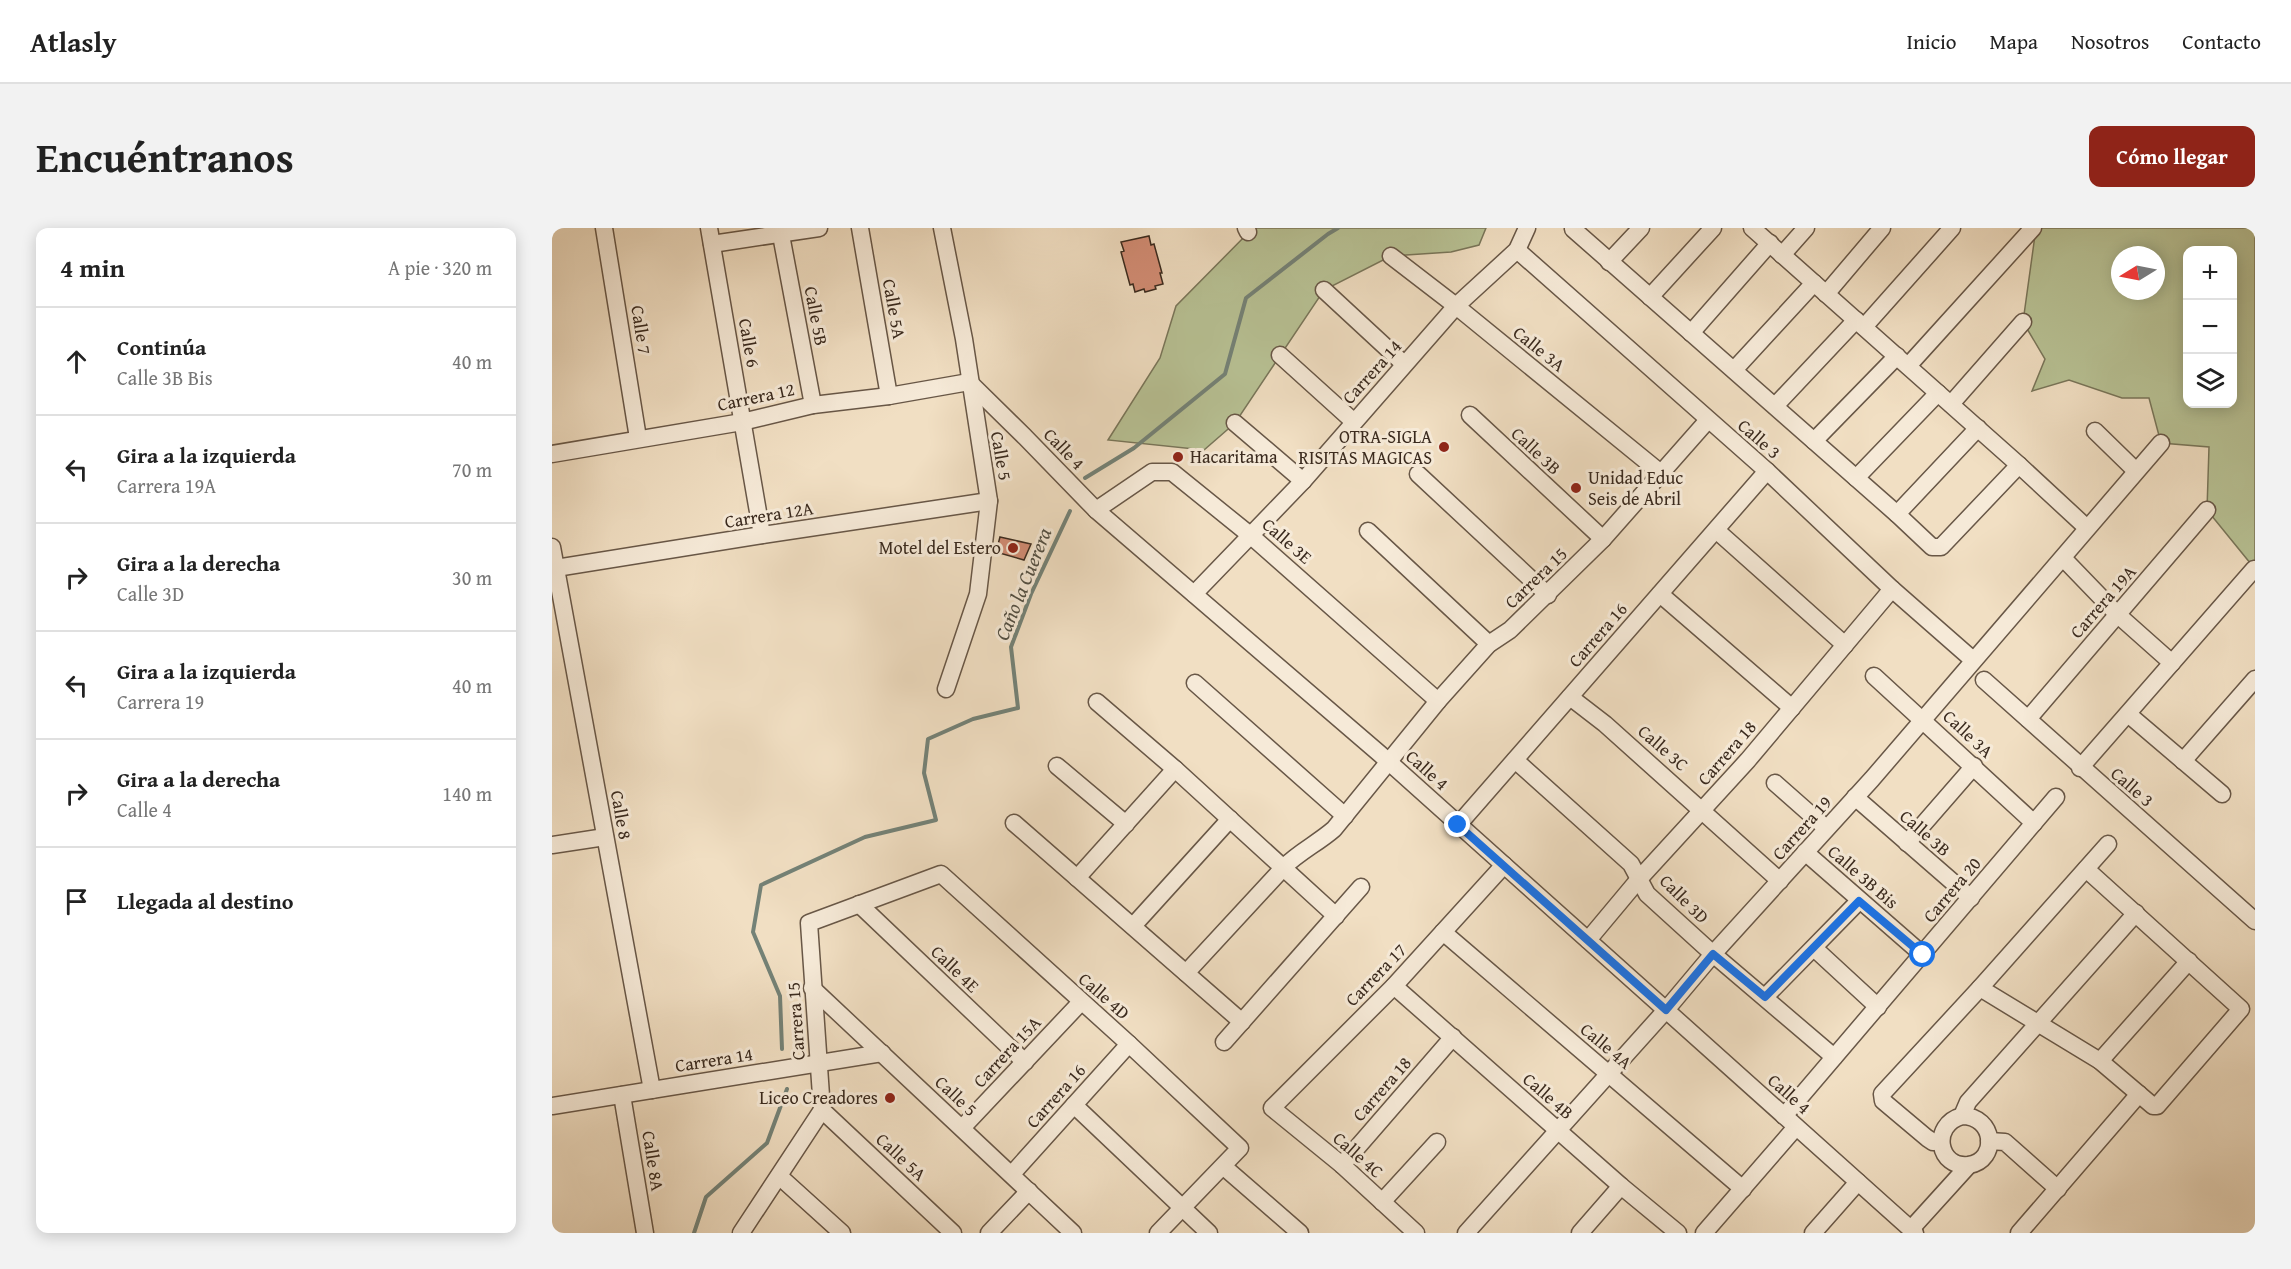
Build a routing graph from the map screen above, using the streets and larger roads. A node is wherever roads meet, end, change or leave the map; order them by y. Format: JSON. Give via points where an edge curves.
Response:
{"nodes":[{"id":1,"x":604,"y":228,"type":"edge"},
{"id":2,"x":819,"y":228,"type":"edge"},
{"id":3,"x":860,"y":228,"type":"edge"},
{"id":4,"x":942,"y":228,"type":"edge"},
{"id":5,"x":1527,"y":228,"type":"edge"},
{"id":6,"x":1641,"y":228,"type":"edge"},
{"id":7,"x":1713,"y":228,"type":"edge"},
{"id":8,"x":1752,"y":228,"type":"edge"},
{"id":9,"x":1806,"y":228,"type":"edge"},
{"id":10,"x":1882,"y":228,"type":"edge"},
{"id":11,"x":2033,"y":228,"type":"edge"},
{"id":12,"x":1573,"y":230,"type":"dead end"},
{"id":13,"x":1947,"y":230,"type":"edge"},
{"id":14,"x":781,"y":235,"type":"junction"},
{"id":15,"x":711,"y":236,"type":"edge"},
{"id":16,"x":1770,"y":243,"type":"junction"},
{"id":17,"x":1517,"y":250,"type":"junction"},
{"id":18,"x":1782,"y":255,"type":"junction"},
{"id":19,"x":1391,"y":256,"type":"dead end"},
{"id":20,"x":1610,"y":262,"type":"junction"},
{"id":21,"x":1820,"y":288,"type":"junction"},
{"id":22,"x":1324,"y":290,"type":"dead end"},
{"id":23,"x":1650,"y":297,"type":"junction"},
{"id":24,"x":1456,"y":306,"type":"junction"},
{"id":25,"x":2023,"y":322,"type":"dead end"},
{"id":26,"x":1860,"y":323,"type":"junction"},
{"id":27,"x":1691,"y":333,"type":"junction"},
{"id":28,"x":1280,"y":356,"type":"dead end"},
{"id":29,"x":1903,"y":361,"type":"junction"},
{"id":30,"x":1404,"y":364,"type":"junction"},
{"id":31,"x":1734,"y":370,"type":"junction"},
{"id":32,"x":969,"y":382,"type":"junction"},
{"id":33,"x":889,"y":396,"type":"junction"},
{"id":34,"x":1945,"y":398,"type":"junction"},
{"id":35,"x":813,"y":405,"type":"junction"},
{"id":36,"x":1775,"y":406,"type":"junction"},
{"id":37,"x":1470,"y":415,"type":"dead end"},
{"id":38,"x":1708,"y":420,"type":"junction"},
{"id":39,"x":1353,"y":421,"type":"junction"},
{"id":40,"x":742,"y":422,"type":"junction"},
{"id":41,"x":1235,"y":423,"type":"dead end"},
{"id":42,"x":1978,"y":428,"type":"junction"},
{"id":43,"x":2095,"y":431,"type":"dead end"},
{"id":44,"x":638,"y":438,"type":"junction"},
{"id":45,"x":1814,"y":441,"type":"junction"},
{"id":46,"x":2161,"y":443,"type":"dead end"},
{"id":47,"x":552,"y":454,"type":"edge"},
{"id":48,"x":2019,"y":465,"type":"junction"},
{"id":49,"x":1767,"y":471,"type":"junction"},
{"id":50,"x":2136,"y":471,"type":"junction"},
{"id":51,"x":1418,"y":474,"type":"dead end"},
{"id":52,"x":1662,"y":474,"type":"junction"},
{"id":53,"x":1856,"y":478,"type":"junction"},
{"id":54,"x":1303,"y":481,"type":"junction"},
{"id":55,"x":989,"y":501,"type":"junction"},
{"id":56,"x":1096,"y":510,"type":"junction"},
{"id":57,"x":2207,"y":510,"type":"dead end"},
{"id":58,"x":1897,"y":514,"type":"junction"},
{"id":59,"x":2086,"y":528,"type":"junction"},
{"id":60,"x":1716,"y":530,"type":"junction"},
{"id":61,"x":1368,"y":531,"type":"dead end"},
{"id":62,"x":762,"y":535,"type":"junction"},
{"id":63,"x":1250,"y":535,"type":"junction"},
{"id":64,"x":1603,"y":539,"type":"junction"},
{"id":65,"x":552,"y":548,"type":"edge"},
{"id":66,"x":2063,"y":558,"type":"junction"},
{"id":67,"x":556,"y":568,"type":"junction"},
{"id":68,"x":2254,"y":569,"type":"edge"},
{"id":69,"x":1892,"y":589,"type":"junction"},
{"id":70,"x":1194,"y":594,"type":"junction"},
{"id":71,"x":1660,"y":594,"type":"junction"},
{"id":72,"x":1548,"y":595,"type":"junction"},
{"id":73,"x":2118,"y":615,"type":"junction"},
{"id":74,"x":1490,"y":644,"type":"junction"},
{"id":75,"x":1845,"y":645,"type":"junction"},
{"id":76,"x":1973,"y":660,"type":"junction"},
{"id":77,"x":2172,"y":663,"type":"junction"},
{"id":78,"x":1874,"y":676,"type":"dead end"},
{"id":79,"x":2255,"y":679,"type":"edge"},
{"id":80,"x":1984,"y":680,"type":"dead end"},
{"id":81,"x":1195,"y":683,"type":"dead end"},
{"id":82,"x":946,"y":688,"type":"dead end"},
{"id":83,"x":1570,"y":697,"type":"junction"},
{"id":84,"x":1438,"y":701,"type":"junction"},
{"id":85,"x":1096,"y":702,"type":"dead end"},
{"id":86,"x":1792,"y":708,"type":"junction"},
{"id":87,"x":2128,"y":714,"type":"junction"},
{"id":88,"x":1922,"y":719,"type":"junction"},
{"id":89,"x":2028,"y":719,"type":"junction"},
{"id":90,"x":1515,"y":760,"type":"junction"},
{"id":91,"x":2183,"y":761,"type":"junction"},
{"id":92,"x":1389,"y":763,"type":"junction"},
{"id":93,"x":1057,"y":766,"type":"dead end"},
{"id":94,"x":1974,"y":766,"type":"junction"},
{"id":95,"x":2080,"y":768,"type":"junction"},
{"id":96,"x":1175,"y":769,"type":"junction"},
{"id":97,"x":1775,"y":783,"type":"dead end"},
{"id":98,"x":2222,"y":794,"type":"dead end"},
{"id":99,"x":2056,"y":797,"type":"dead end"},
{"id":100,"x":1855,"y":798,"type":"junction"},
{"id":101,"x":1703,"y":810,"type":"junction"},
{"id":102,"x":1345,"y":816,"type":"junction"},
{"id":103,"x":1230,"y":819,"type":"junction"},
{"id":104,"x":1014,"y":823,"type":"dead end"},
{"id":105,"x":2034,"y":823,"type":"junction"},
{"id":106,"x":1126,"y":824,"type":"junction"},
{"id":107,"x":1458,"y":825,"type":"junction"},
{"id":108,"x":1827,"y":828,"type":"junction"},
{"id":109,"x":605,"y":837,"type":"junction"},
{"id":110,"x":1906,"y":843,"type":"junction"},
{"id":111,"x":2108,"y":844,"type":"dead end"},
{"id":112,"x":552,"y":845,"type":"edge"},
{"id":113,"x":1805,"y":852,"type":"junction"},
{"id":114,"x":1504,"y":866,"type":"junction"},
{"id":115,"x":1284,"y":867,"type":"junction"},
{"id":116,"x":2086,"y":869,"type":"junction"},
{"id":117,"x":941,"y":874,"type":"joint"},
{"id":118,"x":1077,"y":878,"type":"junction"},
{"id":119,"x":1639,"y":879,"type":"junction"},
{"id":120,"x":1780,"y":881,"type":"junction"},
{"id":121,"x":1361,"y":886,"type":"dead end"},
{"id":122,"x":1971,"y":898,"type":"junction"},
{"id":123,"x":1859,"y":901,"type":"junction"},
{"id":124,"x":859,"y":904,"type":"junction"},
{"id":125,"x":2136,"y":913,"type":"junction"},
{"id":126,"x":1336,"y":916,"type":"junction"},
{"id":127,"x":2255,"y":921,"type":"edge"},
{"id":128,"x":1132,"y":926,"type":"junction"},
{"id":129,"x":1443,"y":932,"type":"junction"},
{"id":130,"x":1588,"y":940,"type":"junction"},
{"id":131,"x":1814,"y":948,"type":"junction"},
{"id":132,"x":1713,"y":954,"type":"junction"},
{"id":133,"x":1923,"y":955,"type":"junction"},
{"id":134,"x":2189,"y":962,"type":"junction"},
{"id":135,"x":1186,"y":973,"type":"junction"},
{"id":136,"x":1394,"y":986,"type":"junction"},
{"id":137,"x":812,"y":988,"type":"junction"},
{"id":138,"x":1980,"y":988,"type":"junction"},
{"id":139,"x":1765,"y":997,"type":"junction"},
{"id":140,"x":1081,"y":1002,"type":"junction"},
{"id":141,"x":1878,"y":1007,"type":"junction"},
{"id":142,"x":1666,"y":1010,"type":"junction"},
{"id":143,"x":1242,"y":1022,"type":"junction"},
{"id":144,"x":2038,"y":1024,"type":"junction"},
{"id":145,"x":1453,"y":1037,"type":"junction"},
{"id":146,"x":1224,"y":1042,"type":"dead end"},
{"id":147,"x":1129,"y":1044,"type":"junction"},
{"id":148,"x":882,"y":1053,"type":"junction"},
{"id":149,"x":1834,"y":1057,"type":"junction"},
{"id":150,"x":2100,"y":1061,"type":"junction"},
{"id":151,"x":1025,"y":1062,"type":"junction"},
{"id":152,"x":818,"y":1063,"type":"junction"},
{"id":153,"x":1609,"y":1074,"type":"junction"},
{"id":154,"x":652,"y":1090,"type":"junction"},
{"id":155,"x":2139,"y":1094,"type":"junction"},
{"id":156,"x":622,"y":1095,"type":"junction"},
{"id":157,"x":1074,"y":1105,"type":"junction"},
{"id":158,"x":552,"y":1106,"type":"edge"},
{"id":159,"x":1272,"y":1108,"type":"joint"},
{"id":160,"x":822,"y":1110,"type":"junction"},
{"id":161,"x":1962,"y":1116,"type":"junction"},
{"id":162,"x":1790,"y":1121,"type":"junction"},
{"id":163,"x":962,"y":1128,"type":"junction"},
{"id":164,"x":1558,"y":1130,"type":"junction"},
{"id":165,"x":1941,"y":1141,"type":"junction"},
{"id":166,"x":1989,"y":1141,"type":"junction"},
{"id":167,"x":1437,"y":1142,"type":"dead end"},
{"id":168,"x":1969,"y":1165,"type":"junction"},
{"id":169,"x":1341,"y":1166,"type":"junction"},
{"id":170,"x":1224,"y":1167,"type":"junction"},
{"id":171,"x":1012,"y":1174,"type":"junction"},
{"id":172,"x":779,"y":1176,"type":"junction"},
{"id":173,"x":1858,"y":1182,"type":"junction"},
{"id":174,"x":1621,"y":1186,"type":"junction"},
{"id":175,"x":1743,"y":1189,"type":"junction"},
{"id":176,"x":2058,"y":1189,"type":"junction"},
{"id":177,"x":1029,"y":1191,"type":"junction"},
{"id":178,"x":1382,"y":1202,"type":"junction"},
{"id":179,"x":1182,"y":1208,"type":"junction"},
{"id":180,"x":1913,"y":1231,"type":"edge"},
{"id":181,"x":645,"y":1233,"type":"edge"},
{"id":182,"x":741,"y":1233,"type":"edge"},
{"id":183,"x":842,"y":1233,"type":"edge"},
{"id":184,"x":953,"y":1233,"type":"edge"},
{"id":185,"x":989,"y":1233,"type":"edge"},
{"id":186,"x":1073,"y":1233,"type":"edge"},
{"id":187,"x":1158,"y":1233,"type":"edge"},
{"id":188,"x":1209,"y":1233,"type":"edge"},
{"id":189,"x":1300,"y":1233,"type":"edge"},
{"id":190,"x":1416,"y":1233,"type":"edge"},
{"id":191,"x":1466,"y":1233,"type":"edge"},
{"id":192,"x":1580,"y":1233,"type":"edge"},
{"id":193,"x":1678,"y":1233,"type":"edge"},
{"id":194,"x":1704,"y":1233,"type":"edge"},
{"id":195,"x":1813,"y":1233,"type":"edge"},
{"id":196,"x":2019,"y":1233,"type":"edge"}],
"edges":[{"from":1,"to":44,"type":"street","name":"Calle 7"},
{"from":2,"to":14,"type":"street"},
{"from":3,"to":33,"type":"street","name":"Calle 5A"},
{"from":4,"to":32,"type":"street","name":"Calle 5"},
{"from":5,"to":17,"type":"street","name":"Carrera 14"},
{"from":6,"to":20,"type":"street"},
{"from":7,"to":23,"type":"street"},
{"from":8,"to":16,"type":"street"},
{"from":9,"to":18,"type":"street"},
{"from":10,"to":21,"type":"street"},
{"from":11,"to":29,"type":"street"},
{"from":12,"to":20,"type":"street"},
{"from":13,"to":26,"type":"street"},
{"from":14,"to":15,"type":"street"},
{"from":14,"to":35,"type":"street","name":"Calle 5B"},
{"from":15,"to":40,"type":"street","name":"Calle 6"},
{"from":16,"to":18,"type":"street"},
{"from":16,"to":27,"type":"street"},
{"from":17,"to":24,"type":"street","name":"Carrera 14"},
{"from":17,"to":38,"type":"street","name":"Calle 3"},
{"from":18,"to":21,"type":"street"},
{"from":19,"to":24,"type":"street","name":"Calle 3A"},
{"from":20,"to":23,"type":"street"},
{"from":21,"to":26,"type":"street"},
{"from":21,"to":31,"type":"street"},
{"from":22,"to":30,"type":"street"},
{"from":23,"to":27,"type":"street"},
{"from":24,"to":30,"type":"street","name":"Carrera 14"},
{"from":24,"to":52,"type":"street","name":"Calle 3A"},
{"from":25,"to":34,"type":"street"},
{"from":26,"to":29,"type":"street"},
{"from":26,"to":36,"type":"street"},
{"from":27,"to":31,"type":"street"},
{"from":28,"to":39,"type":"street"},
{"from":29,"to":34,"type":"street"},
{"from":29,"to":45,"type":"street"},
{"from":30,"to":39,"type":"street","name":"Carrera 14"},
{"from":31,"to":36,"type":"street"},
{"from":32,"to":33,"type":"street","name":"Carrera 12"},
{"from":32,"to":55,"type":"street","name":"Calle 5"},
{"from":32,"to":56,"type":"street","name":"Calle 4"},
{"from":33,"to":35,"type":"street","name":"Carrera 12"},
{"from":34,"to":42,"type":"street"},
{"from":34,"to":53,"type":"street"},
{"from":35,"to":40,"type":"street","name":"Carrera 12"},
{"from":36,"to":45,"type":"street"},
{"from":37,"to":64,"type":"street","name":"Calle 3B"},
{"from":38,"to":49,"type":"street","name":"Calle 3"},
{"from":38,"to":52,"type":"street","name":"Carrera 15"},
{"from":39,"to":54,"type":"street","name":"Carrera 14"},
{"from":40,"to":44,"type":"street","name":"Carrera 12"},
{"from":40,"to":62,"type":"street","name":"Calle 6"},
{"from":41,"to":54,"type":"street"},
{"from":42,"to":48,"type":"street"},
{"from":42,"to":58,"type":"street"},
{"from":43,"to":50,"type":"street"},
{"from":44,"to":47,"type":"street","name":"Carrera 12"},
{"from":45,"to":53,"type":"street"},
{"from":46,"to":50,"type":"street","name":"Carrera 19"},
{"from":48,"to":58,"type":"street","via":[[1941,547],[1932,547]]},
{"from":48,"to":59,"type":"street"},
{"from":49,"to":60,"type":"street","name":"Carrera 16"},
{"from":49,"to":69,"type":"street","name":"Calle 3"},
{"from":50,"to":59,"type":"street","name":"Carrera 19"},
{"from":51,"to":72,"type":"street"},
{"from":52,"to":64,"type":"street","name":"Carrera 15"},
{"from":53,"to":58,"type":"street"},
{"from":54,"to":63,"type":"street","name":"Carrera 14"},
{"from":55,"to":62,"type":"street","name":"Carrera 12A"},
{"from":55,"to":82,"type":"street","name":"Calle 5","via":[[978,594]]},
{"from":56,"to":63,"type":"street","name":"Calle 3E","via":[[1152,472],[1172,472]]},
{"from":56,"to":70,"type":"street","name":"Calle 4"},
{"from":57,"to":73,"type":"street","name":"Carrera 19A"},
{"from":59,"to":66,"type":"street","name":"Carrera 19"},
{"from":60,"to":71,"type":"street","name":"Carrera 16"},
{"from":60,"to":75,"type":"street"},
{"from":61,"to":74,"type":"street"},
{"from":62,"to":67,"type":"street","name":"Carrera 12A"},
{"from":63,"to":70,"type":"street","name":"Carrera 14"},
{"from":63,"to":84,"type":"street","name":"Calle 3E"},
{"from":64,"to":72,"type":"street","name":"Carrera 15"},
{"from":65,"to":67,"type":"street","name":"Calle 8"},
{"from":66,"to":73,"type":"street"},
{"from":66,"to":76,"type":"street","name":"Carrera 19"},
{"from":67,"to":109,"type":"street","name":"Calle 8"},
{"from":68,"to":77,"type":"street"},
{"from":69,"to":75,"type":"street","name":"Carrera 18"},
{"from":69,"to":76,"type":"street","name":"Calle 3"},
{"from":70,"to":92,"type":"street","name":"Calle 4"},
{"from":71,"to":83,"type":"street","name":"Carrera 16"},
{"from":71,"to":86,"type":"street"},
{"from":72,"to":74,"type":"street","name":"Carrera 15"},
{"from":73,"to":77,"type":"street"},
{"from":73,"to":89,"type":"street","name":"Carrera 19A"},
{"from":74,"to":84,"type":"street","name":"Carrera 15"},
{"from":75,"to":86,"type":"street","name":"Carrera 18"},
{"from":76,"to":88,"type":"street","name":"Carrera 19"},
{"from":77,"to":87,"type":"street"},
{"from":78,"to":88,"type":"street","name":"Calle 3A"},
{"from":79,"to":91,"type":"street"},
{"from":80,"to":89,"type":"street","name":"Calle 3"},
{"from":81,"to":102,"type":"street"},
{"from":83,"to":90,"type":"street","name":"Carrera 16"},
{"from":83,"to":101,"type":"street","name":"Calle 3C"},
{"from":84,"to":92,"type":"street","name":"Carrera 15"},
{"from":85,"to":96,"type":"street"},
{"from":86,"to":101,"type":"street","name":"Carrera 18"},
{"from":87,"to":91,"type":"street"},
{"from":87,"to":95,"type":"street"},
{"from":88,"to":94,"type":"street","name":"Calle 3A"},
{"from":88,"to":100,"type":"street","name":"Carrera 19"},
{"from":89,"to":95,"type":"street","name":"Calle 3"},
{"from":90,"to":107,"type":"street","name":"Carrera 16"},
{"from":90,"to":119,"type":"street","name":"Calle 3D","via":[[1631,864]]},
{"from":91,"to":98,"type":"street"},
{"from":92,"to":102,"type":"street","name":"Carrera 15"},
{"from":92,"to":107,"type":"street","name":"Calle 4"},
{"from":93,"to":106,"type":"street"},
{"from":94,"to":105,"type":"street","name":"Calle 3A"},
{"from":94,"to":110,"type":"street"},
{"from":95,"to":127,"type":"street","name":"Calle 3"},
{"from":96,"to":103,"type":"street"},
{"from":96,"to":106,"type":"street"},
{"from":97,"to":108,"type":"street"},
{"from":99,"to":105,"type":"street","name":"Carrera 20"},
{"from":100,"to":108,"type":"street","name":"Carrera 19"},
{"from":100,"to":110,"type":"street","name":"Calle 3B"},
{"from":101,"to":119,"type":"street","name":"Carrera 18"},
{"from":101,"to":120,"type":"street","name":"Calle 3C"},
{"from":102,"to":115,"type":"street","name":"Carrera 15","via":[[1314,846]]},
{"from":103,"to":115,"type":"street"},
{"from":103,"to":128,"type":"street"},
{"from":104,"to":118,"type":"street"},
{"from":105,"to":122,"type":"street","name":"Carrera 20"},
{"from":106,"to":118,"type":"street"},
{"from":107,"to":114,"type":"street","name":"Calle 4"},
{"from":108,"to":113,"type":"street","name":"Carrera 19"},
{"from":109,"to":112,"type":"street"},
{"from":109,"to":154,"type":"street","name":"Calle 8"},
{"from":110,"to":122,"type":"street","name":"Calle 3B"},
{"from":111,"to":116,"type":"street"},
{"from":113,"to":120,"type":"street","name":"Carrera 19"},
{"from":113,"to":123,"type":"street","name":"Calle 3B Bis"},
{"from":114,"to":129,"type":"street","name":"Carrera 17"},
{"from":114,"to":130,"type":"street","name":"Calle 4"},
{"from":115,"to":126,"type":"street"},
{"from":115,"to":135,"type":"street","name":"Carrera 15"},
{"from":116,"to":125,"type":"street"},
{"from":116,"to":138,"type":"street"},
{"from":117,"to":124,"type":"street","name":"Carrera 15"},
{"from":117,"to":140,"type":"street","name":"Calle 4D"},
{"from":118,"to":128,"type":"street"},
{"from":119,"to":130,"type":"street","name":"Carrera 18"},
{"from":119,"to":132,"type":"street","name":"Calle 3D","via":[[1647,894]]},
{"from":120,"to":132,"type":"street","name":"Carrera 19"},
{"from":121,"to":126,"type":"street"},
{"from":122,"to":133,"type":"street","name":"Carrera 20"},
{"from":123,"to":131,"type":"street"},
{"from":123,"to":133,"type":"street","name":"Calle 3B Bis"},
{"from":124,"to":137,"type":"street","name":"Carrera 15","via":[[809,923]]},
{"from":124,"to":151,"type":"street","name":"Calle 4E"},
{"from":125,"to":134,"type":"street"},
{"from":125,"to":144,"type":"street"},
{"from":126,"to":143,"type":"street"},
{"from":128,"to":135,"type":"street"},
{"from":129,"to":136,"type":"street","name":"Carrera 17"},
{"from":129,"to":153,"type":"street","name":"Calle 4A"},
{"from":130,"to":142,"type":"street","name":"Calle 4"},
{"from":131,"to":139,"type":"street"},
{"from":131,"to":141,"type":"street"},
{"from":132,"to":139,"type":"street","name":"Calle 3D"},
{"from":132,"to":142,"type":"street","name":"Carrera 19"},
{"from":133,"to":141,"type":"street","name":"Carrera 20"},
{"from":134,"to":150,"type":"street"},
{"from":134,"to":155,"type":"street","via":[[2241,1009],[2157,1106]]},
{"from":135,"to":143,"type":"street"},
{"from":136,"to":145,"type":"street","name":"Calle 4B"},
{"from":136,"to":159,"type":"street","name":"Carrera 17"},
{"from":137,"to":148,"type":"street","name":"Calle 5"},
{"from":137,"to":152,"type":"street","name":"Carrera 15"},
{"from":138,"to":144,"type":"street"},
{"from":138,"to":165,"type":"street","via":[[1881,1097],[1927,1138]]},
{"from":139,"to":149,"type":"street","name":"Calle 3D"},
{"from":140,"to":147,"type":"street","name":"Calle 4D"},
{"from":140,"to":151,"type":"street","name":"Carrera 15A"},
{"from":141,"to":149,"type":"street","name":"Carrera 20"},
{"from":142,"to":153,"type":"street","name":"Carrera 19"},
{"from":142,"to":162,"type":"street","name":"Calle 4"},
{"from":143,"to":146,"type":"street"},
{"from":144,"to":150,"type":"street"},
{"from":144,"to":161,"type":"street","via":[[1968,1102]]},
{"from":145,"to":164,"type":"street","name":"Calle 4B"},
{"from":145,"to":169,"type":"street","name":"Carrera 18"},
{"from":147,"to":157,"type":"street","name":"Carrera 16"},
{"from":147,"to":170,"type":"street","name":"Calle 4D","via":[[1240,1148]]},
{"from":148,"to":152,"type":"street","name":"Carrera 14"},
{"from":148,"to":163,"type":"street","name":"Calle 5"},
{"from":149,"to":162,"type":"street","name":"Carrera 20"},
{"from":150,"to":155,"type":"street"},
{"from":151,"to":163,"type":"street","name":"Carrera 15A"},
{"from":152,"to":154,"type":"street","name":"Carrera 14"},
{"from":152,"to":160,"type":"street","name":"Carrera 15"},
{"from":153,"to":164,"type":"street","name":"Carrera 19"},
{"from":153,"to":175,"type":"street","name":"Calle 4A"},
{"from":154,"to":156,"type":"street","name":"Carrera 14"},
{"from":155,"to":176,"type":"street"},
{"from":156,"to":158,"type":"street","name":"Carrera 14"},
{"from":156,"to":181,"type":"street","name":"Calle 8A"},
{"from":157,"to":171,"type":"street","name":"Carrera 16"},
{"from":157,"to":179,"type":"street"},
{"from":159,"to":169,"type":"street","name":"Calle 4C"},
{"from":160,"to":172,"type":"street"},
{"from":160,"to":184,"type":"street","name":"Calle 5A"},
{"from":161,"to":165,"type":"street","via":[[1945,1127]]},
{"from":161,"to":166,"type":"street","via":[[1981,1122]]},
{"from":162,"to":173,"type":"street","name":"Calle 4"},
{"from":162,"to":175,"type":"street","name":"Carrera 20"},
{"from":163,"to":171,"type":"street","name":"Calle 5"},
{"from":164,"to":174,"type":"street","name":"Calle 4B"},
{"from":164,"to":191,"type":"street","name":"Carrera 19"},
{"from":165,"to":168,"type":"street","via":[[1949,1159]]},
{"from":166,"to":168,"type":"street","via":[[1986,1154]]},
{"from":166,"to":176,"type":"street","via":[[2005,1142]]},
{"from":167,"to":178,"type":"street"},
{"from":168,"to":180,"type":"street"},
{"from":169,"to":178,"type":"street","name":"Calle 4C"},
{"from":170,"to":179,"type":"street"},
{"from":170,"to":189,"type":"street"},
{"from":171,"to":177,"type":"street","name":"Calle 5"},
{"from":172,"to":182,"type":"street"},
{"from":172,"to":183,"type":"street"},
{"from":173,"to":180,"type":"street","name":"Calle 4"},
{"from":173,"to":195,"type":"street"},
{"from":174,"to":192,"type":"street"},
{"from":174,"to":193,"type":"street","name":"Calle 4B"},
{"from":175,"to":194,"type":"street","name":"Carrera 20"},
{"from":176,"to":196,"type":"street"},
{"from":177,"to":185,"type":"street"},
{"from":177,"to":186,"type":"street","name":"Calle 5"},
{"from":178,"to":190,"type":"street","name":"Calle 4C"},
{"from":179,"to":187,"type":"street"},
{"from":179,"to":188,"type":"street"}]}
